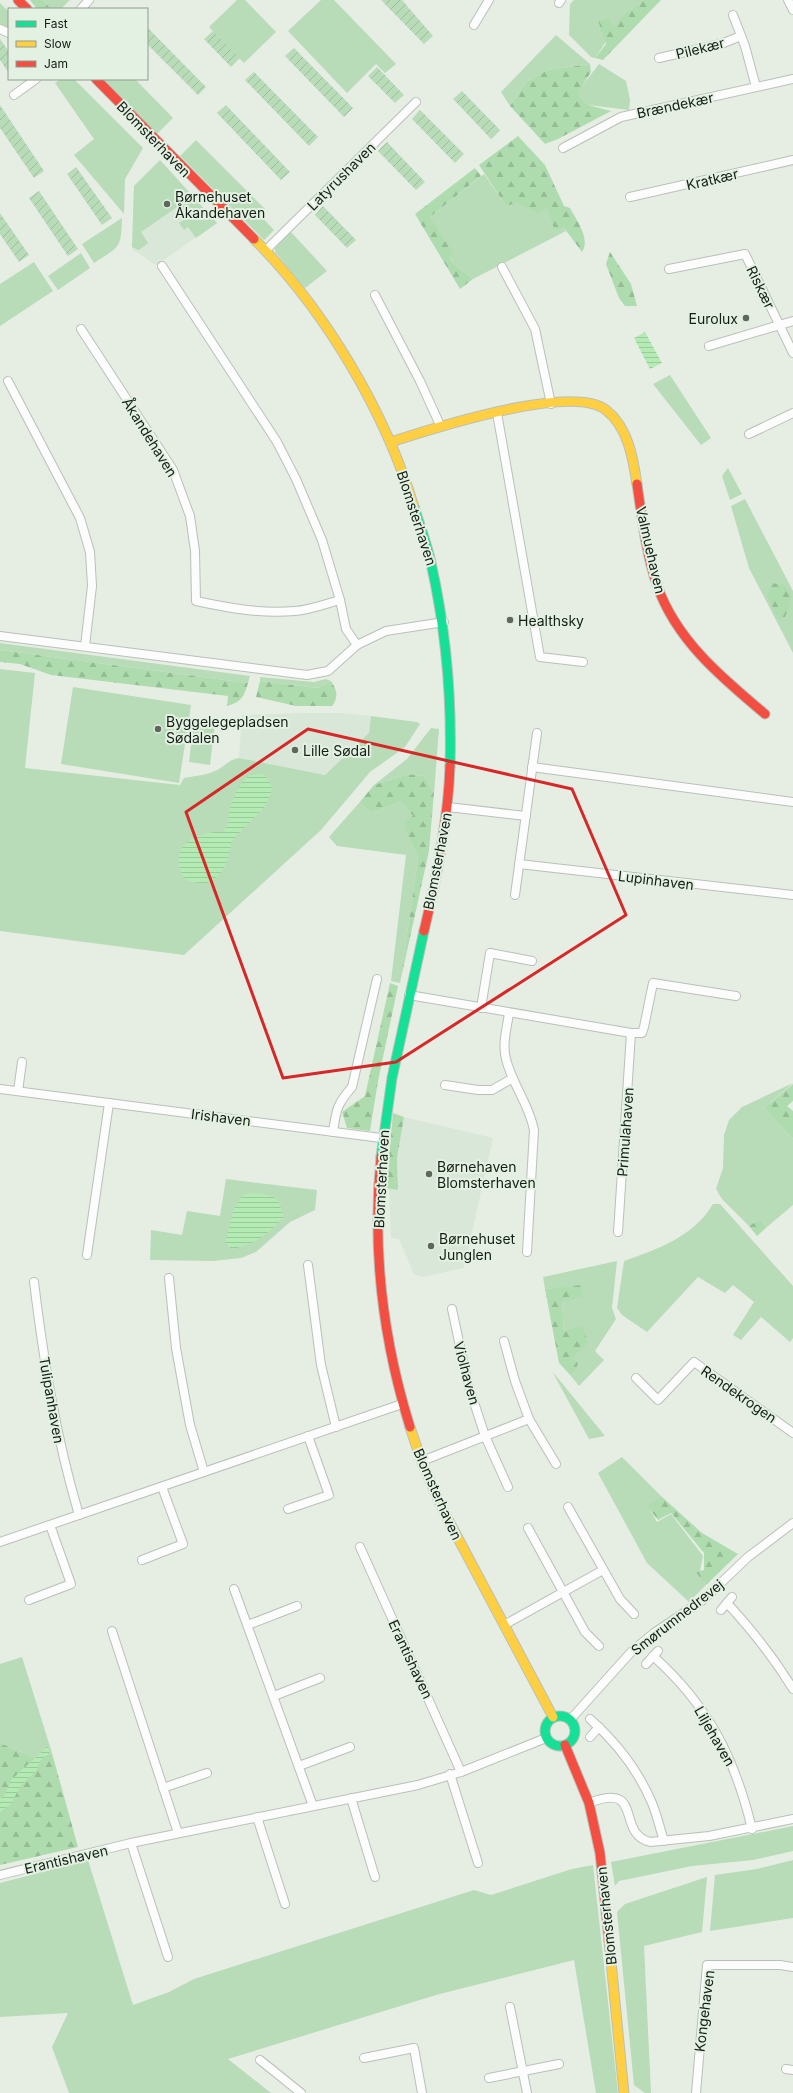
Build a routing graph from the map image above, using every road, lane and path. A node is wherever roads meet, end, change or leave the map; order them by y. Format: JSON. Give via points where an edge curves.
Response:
{"nodes":[{"id":1,"x":18,"y":0,"type":"edge"},
{"id":2,"x":90,"y":0,"type":"edge"},
{"id":3,"x":490,"y":0,"type":"edge"},
{"id":4,"x":788,"y":0,"type":"edge"},
{"id":5,"x":27,"y":8,"type":"edge"},
{"id":6,"x":82,"y":8,"type":"edge"},
{"id":7,"x":793,"y":10,"type":"edge"},
{"id":8,"x":733,"y":15,"type":"dead end"},
{"id":9,"x":474,"y":25,"type":"dead end"},
{"id":10,"x":741,"y":36,"type":"junction"},
{"id":11,"x":659,"y":58,"type":"dead end"},
{"id":12,"x":793,"y":79,"type":"edge"},
{"id":13,"x":35,"y":80,"type":"edge"},
{"id":14,"x":97,"y":80,"type":"edge"},
{"id":15,"x":756,"y":87,"type":"junction"},
{"id":16,"x":14,"y":95,"type":"dead end"},
{"id":17,"x":416,"y":102,"type":"dead end"},
{"id":18,"x":563,"y":148,"type":"dead end"},
{"id":19,"x":793,"y":160,"type":"edge"},
{"id":20,"x":630,"y":198,"type":"dead end"},
{"id":21,"x":265,"y":251,"type":"junction"},
{"id":22,"x":162,"y":266,"type":"dead end"},
{"id":23,"x":502,"y":267,"type":"dead end"},
{"id":24,"x":669,"y":269,"type":"dead end"},
{"id":25,"x":375,"y":296,"type":"dead end"},
{"id":26,"x":793,"y":321,"type":"edge"},
{"id":27,"x":780,"y":325,"type":"junction"},
{"id":28,"x":81,"y":330,"type":"dead end"},
{"id":29,"x":709,"y":346,"type":"dead end"},
{"id":30,"x":793,"y":353,"type":"edge"},
{"id":31,"x":8,"y":381,"type":"dead end"},
{"id":32,"x":551,"y":404,"type":"junction"},
{"id":33,"x":497,"y":413,"type":"junction"},
{"id":34,"x":793,"y":413,"type":"edge"},
{"id":35,"x":440,"y":426,"type":"junction"},
{"id":36,"x":750,"y":434,"type":"dead end"},
{"id":37,"x":391,"y":442,"type":"junction"},
{"id":38,"x":340,"y":600,"type":"junction"},
{"id":39,"x":444,"y":622,"type":"junction"},
{"id":40,"x":0,"y":636,"type":"edge"},
{"id":41,"x":357,"y":645,"type":"junction"},
{"id":42,"x":85,"y":646,"type":"junction"},
{"id":43,"x":583,"y":662,"type":"dead end"},
{"id":44,"x":765,"y":714,"type":"dead end"},
{"id":45,"x":537,"y":733,"type":"dead end"},
{"id":46,"x":532,"y":767,"type":"junction"},
{"id":47,"x":793,"y":802,"type":"edge"},
{"id":48,"x":448,"y":807,"type":"junction"},
{"id":49,"x":526,"y":816,"type":"junction"},
{"id":50,"x":519,"y":864,"type":"junction"},
{"id":51,"x":515,"y":895,"type":"dead end"},
{"id":52,"x":793,"y":895,"type":"edge"},
{"id":53,"x":532,"y":961,"type":"dead end"},
{"id":54,"x":377,"y":979,"type":"dead end"},
{"id":55,"x":409,"y":995,"type":"junction"},
{"id":56,"x":736,"y":996,"type":"dead end"},
{"id":57,"x":481,"y":1008,"type":"junction"},
{"id":58,"x":509,"y":1013,"type":"junction"},
{"id":59,"x":631,"y":1033,"type":"junction"},
{"id":60,"x":22,"y":1062,"type":"dead end"},
{"id":61,"x":513,"y":1078,"type":"junction"},
{"id":62,"x":445,"y":1085,"type":"dead end"},
{"id":63,"x":0,"y":1089,"type":"edge"},
{"id":64,"x":18,"y":1091,"type":"junction"},
{"id":65,"x":109,"y":1103,"type":"junction"},
{"id":66,"x":334,"y":1132,"type":"junction"},
{"id":67,"x":381,"y":1138,"type":"junction"},
{"id":68,"x":618,"y":1232,"type":"dead end"},
{"id":69,"x":527,"y":1252,"type":"dead end"},
{"id":70,"x":87,"y":1255,"type":"dead end"},
{"id":71,"x":308,"y":1265,"type":"dead end"},
{"id":72,"x":169,"y":1278,"type":"dead end"},
{"id":73,"x":34,"y":1282,"type":"dead end"},
{"id":74,"x":452,"y":1309,"type":"dead end"},
{"id":75,"x":504,"y":1341,"type":"dead end"},
{"id":76,"x":636,"y":1378,"type":"dead end"},
{"id":77,"x":402,"y":1404,"type":"junction"},
{"id":78,"x":529,"y":1419,"type":"junction"},
{"id":79,"x":336,"y":1427,"type":"junction"},
{"id":80,"x":793,"y":1433,"type":"edge"},
{"id":81,"x":308,"y":1436,"type":"junction"},
{"id":82,"x":485,"y":1436,"type":"junction"},
{"id":83,"x":422,"y":1461,"type":"junction"},
{"id":84,"x":556,"y":1464,"type":"dead end"},
{"id":85,"x":204,"y":1472,"type":"junction"},
{"id":86,"x":162,"y":1486,"type":"junction"},
{"id":87,"x":508,"y":1487,"type":"dead end"},
{"id":88,"x":568,"y":1507,"type":"dead end"},
{"id":89,"x":288,"y":1509,"type":"dead end"},
{"id":90,"x":78,"y":1515,"type":"junction"},
{"id":91,"x":793,"y":1523,"type":"edge"},
{"id":92,"x":50,"y":1525,"type":"junction"},
{"id":93,"x":528,"y":1528,"type":"dead end"},
{"id":94,"x":0,"y":1542,"type":"edge"},
{"id":95,"x":360,"y":1547,"type":"dead end"},
{"id":96,"x":142,"y":1560,"type":"dead end"},
{"id":97,"x":603,"y":1570,"type":"junction"},
{"id":98,"x":234,"y":1589,"type":"dead end"},
{"id":99,"x":564,"y":1591,"type":"junction"},
{"id":100,"x":29,"y":1600,"type":"dead end"},
{"id":101,"x":297,"y":1606,"type":"dead end"},
{"id":102,"x":721,"y":1610,"type":"dead end"},
{"id":103,"x":634,"y":1614,"type":"dead end"},
{"id":104,"x":248,"y":1625,"type":"junction"},
{"id":105,"x":504,"y":1625,"type":"junction"},
{"id":106,"x":112,"y":1631,"type":"dead end"},
{"id":107,"x":599,"y":1646,"type":"dead end"},
{"id":108,"x":646,"y":1664,"type":"dead end"},
{"id":109,"x":320,"y":1678,"type":"dead end"},
{"id":110,"x":793,"y":1689,"type":"edge"},
{"id":111,"x":274,"y":1696,"type":"junction"},
{"id":112,"x":553,"y":1717,"type":"junction"},
{"id":113,"x":590,"y":1719,"type":"dead end"},
{"id":114,"x":570,"y":1720,"type":"junction"},
{"id":115,"x":599,"y":1727,"type":"junction"},
{"id":116,"x":590,"y":1737,"type":"dead end"},
{"id":117,"x":546,"y":1738,"type":"junction"},
{"id":118,"x":565,"y":1744,"type":"junction"},
{"id":119,"x":350,"y":1746,"type":"dead end"},
{"id":120,"x":299,"y":1766,"type":"junction"},
{"id":121,"x":461,"y":1772,"type":"junction"},
{"id":122,"x":207,"y":1773,"type":"dead end"},
{"id":123,"x":450,"y":1774,"type":"junction"},
{"id":124,"x":163,"y":1788,"type":"junction"},
{"id":125,"x":351,"y":1798,"type":"junction"},
{"id":126,"x":589,"y":1803,"type":"junction"},
{"id":127,"x":313,"y":1806,"type":"junction"},
{"id":128,"x":257,"y":1817,"type":"junction"},
{"id":129,"x":793,"y":1819,"type":"edge"},
{"id":130,"x":752,"y":1829,"type":"junction"},
{"id":131,"x":178,"y":1833,"type":"junction"},
{"id":132,"x":664,"y":1841,"type":"junction"},
{"id":133,"x":131,"y":1843,"type":"junction"},
{"id":134,"x":478,"y":1863,"type":"dead end"},
{"id":135,"x":0,"y":1875,"type":"edge"},
{"id":136,"x":375,"y":1877,"type":"dead end"},
{"id":137,"x":285,"y":1904,"type":"dead end"},
{"id":138,"x":168,"y":1958,"type":"dead end"},
{"id":139,"x":793,"y":1967,"type":"edge"},
{"id":140,"x":510,"y":2006,"type":"dead end"},
{"id":141,"x":364,"y":2058,"type":"dead end"},
{"id":142,"x":260,"y":2060,"type":"dead end"},
{"id":143,"x":559,"y":2064,"type":"dead end"},
{"id":144,"x":523,"y":2071,"type":"junction"},
{"id":145,"x":489,"y":2078,"type":"dead end"},
{"id":146,"x":301,"y":2093,"type":"edge"},
{"id":147,"x":422,"y":2093,"type":"edge"},
{"id":148,"x":527,"y":2093,"type":"edge"},
{"id":149,"x":624,"y":2093,"type":"edge"},
{"id":150,"x":696,"y":2093,"type":"edge"}],
"edges":[{"from":1,"to":5,"type":"street"},
{"from":2,"to":6,"type":"street"},
{"from":3,"to":9,"type":"street"},
{"from":4,"to":7,"type":"street"},
{"from":8,"to":10,"type":"street","name":"Pilekær"},
{"from":10,"to":11,"type":"street","name":"Pilekær","via":[[721,44]]},
{"from":10,"to":15,"type":"street","name":"Pilekær"},
{"from":12,"to":15,"type":"street","name":"Brændekær"},
{"from":13,"to":16,"type":"street"},
{"from":14,"to":21,"type":"street","name":"Blomsterhaven"},
{"from":15,"to":18,"type":"street","name":"Brændekær","via":[[621,117]]},
{"from":17,"to":21,"type":"street","name":"Latyrushaven"},
{"from":19,"to":20,"type":"street","name":"Kratkær"},
{"from":21,"to":37,"type":"street","name":"Blomsterhaven","via":[[303,294],[344,355]]},
{"from":22,"to":38,"type":"street","via":[[277,442],[316,527]]},
{"from":23,"to":32,"type":"street","via":[[535,329]]},
{"from":24,"to":27,"type":"street","name":"Riskær","via":[[745,254]]},
{"from":25,"to":35,"type":"street"},
{"from":26,"to":27,"type":"street","name":"Riskær"},
{"from":27,"to":29,"type":"street","name":"Riskær"},
{"from":27,"to":30,"type":"street","name":"Riskær"},
{"from":28,"to":38,"type":"street","name":"Åkandehaven","via":[[173,470],[190,516],[195,551],[196,601],[234,609],[268,612],[296,611]]},
{"from":31,"to":42,"type":"street","via":[[80,518],[90,552],[92,586]]},
{"from":32,"to":33,"type":"street","name":"Valmuehaven"},
{"from":32,"to":44,"type":"street","name":"Valmuehaven","via":[[574,400],[587,401],[601,407],[623,432],[632,456],[654,576],[661,597],[692,648]]},
{"from":33,"to":35,"type":"street","name":"Valmuehaven"},
{"from":33,"to":43,"type":"street","via":[[540,657]]},
{"from":34,"to":36,"type":"street"},
{"from":35,"to":37,"type":"street","name":"Valmuehaven"},
{"from":37,"to":39,"type":"street","name":"Blomsterhaven","via":[[412,495],[428,546]]},
{"from":38,"to":41,"type":"street","via":[[346,629]]},
{"from":39,"to":41,"type":"street","via":[[386,631]]},
{"from":39,"to":48,"type":"street","name":"Blomsterhaven","via":[[452,701]]},
{"from":40,"to":42,"type":"street"},
{"from":41,"to":42,"type":"street","via":[[328,671],[307,675]]},
{"from":45,"to":46,"type":"street"},
{"from":46,"to":47,"type":"street"},
{"from":46,"to":49,"type":"street"},
{"from":48,"to":49,"type":"street"},
{"from":48,"to":55,"type":"street","name":"Blomsterhaven","via":[[438,869]]},
{"from":49,"to":50,"type":"street"},
{"from":50,"to":51,"type":"street"},
{"from":50,"to":52,"type":"street","name":"Lupinhaven"},
{"from":53,"to":57,"type":"street","via":[[490,953]]},
{"from":54,"to":66,"type":"street","via":[[352,1087],[340,1100],[336,1109]]},
{"from":55,"to":57,"type":"street"},
{"from":55,"to":67,"type":"street","name":"Blomsterhaven","via":[[389,1082]]},
{"from":56,"to":59,"type":"street","via":[[653,984],[642,1033]]},
{"from":57,"to":58,"type":"street"},
{"from":58,"to":59,"type":"street"},
{"from":58,"to":61,"type":"street","via":[[504,1044]]},
{"from":59,"to":68,"type":"street","name":"Primulahaven"},
{"from":60,"to":64,"type":"street"},
{"from":61,"to":62,"type":"street","via":[[492,1090]]},
{"from":61,"to":69,"type":"street","via":[[531,1114],[534,1130]]},
{"from":63,"to":64,"type":"street","name":"Irishaven"},
{"from":64,"to":65,"type":"street","name":"Irishaven"},
{"from":65,"to":66,"type":"street","name":"Irishaven"},
{"from":65,"to":70,"type":"street"},
{"from":66,"to":67,"type":"street","name":"Irishaven"},
{"from":67,"to":77,"type":"street","name":"Blomsterhaven","via":[[377,1213],[380,1274],[389,1344]]},
{"from":71,"to":79,"type":"street","via":[[321,1365]]},
{"from":72,"to":85,"type":"street","via":[[176,1348],[190,1425]]},
{"from":73,"to":90,"type":"street","name":"Tulipanhaven","via":[[45,1368],[63,1462]]},
{"from":74,"to":82,"type":"street","name":"Violhaven","via":[[468,1384]]},
{"from":75,"to":78,"type":"street"},
{"from":76,"to":80,"type":"street","name":"Rendekrogen","via":[[658,1400],[694,1362]]},
{"from":77,"to":79,"type":"street"},
{"from":77,"to":83,"type":"street","name":"Blomsterhaven"},
{"from":78,"to":82,"type":"street"},
{"from":78,"to":84,"type":"street"},
{"from":79,"to":81,"type":"street"},
{"from":81,"to":85,"type":"street"},
{"from":81,"to":89,"type":"street","via":[[329,1495]]},
{"from":82,"to":83,"type":"street"},
{"from":82,"to":87,"type":"street","name":"Violhaven"},
{"from":83,"to":105,"type":"street","name":"Blomsterhaven","via":[[447,1518]]},
{"from":85,"to":86,"type":"street"},
{"from":86,"to":90,"type":"street"},
{"from":86,"to":96,"type":"street","via":[[184,1544]]},
{"from":88,"to":97,"type":"street"},
{"from":90,"to":92,"type":"street"},
{"from":91,"to":114,"type":"street","name":"Smørumnedrevej","via":[[748,1557],[702,1600],[632,1651]]},
{"from":92,"to":94,"type":"street"},
{"from":92,"to":100,"type":"street","via":[[71,1584]]},
{"from":93,"to":99,"type":"street"},
{"from":95,"to":121,"type":"street","name":"Erantishaven"},
{"from":97,"to":99,"type":"street"},
{"from":97,"to":103,"type":"street","via":[[620,1599]]},
{"from":98,"to":104,"type":"street"},
{"from":99,"to":105,"type":"street"},
{"from":99,"to":107,"type":"street","via":[[585,1632]]},
{"from":101,"to":104,"type":"street"},
{"from":102,"to":110,"type":"street","via":[[729,1600],[777,1663]]},
{"from":104,"to":111,"type":"street"},
{"from":105,"to":112,"type":"street","name":"Blomsterhaven"},
{"from":106,"to":124,"type":"street"},
{"from":108,"to":130,"type":"street","name":"Liljehaven","via":[[655,1654],[712,1724],[730,1757],[743,1792]]},
{"from":109,"to":111,"type":"street"},
{"from":111,"to":120,"type":"street"},
{"from":112,"to":114,"type":"street","via":[[562,1716]]},
{"from":112,"to":117,"type":"street","via":[[546,1724]]},
{"from":113,"to":115,"type":"street"},
{"from":114,"to":118,"type":"street","via":[[574,1734]]},
{"from":115,"to":116,"type":"street"},
{"from":115,"to":132,"type":"street","via":[[620,1750],[642,1782]]},
{"from":117,"to":118,"type":"street","via":[[556,1745]]},
{"from":117,"to":121,"type":"street","name":"Erantishaven"},
{"from":118,"to":126,"type":"street","name":"Blomsterhaven"},
{"from":119,"to":120,"type":"street"},
{"from":120,"to":127,"type":"street"},
{"from":121,"to":123,"type":"street","name":"Erantishaven"},
{"from":122,"to":124,"type":"street"},
{"from":123,"to":125,"type":"street","name":"Erantishaven","via":[[418,1785]]},
{"from":123,"to":134,"type":"street"},
{"from":124,"to":131,"type":"street"},
{"from":125,"to":127,"type":"street","name":"Erantishaven"},
{"from":125,"to":136,"type":"street"},
{"from":126,"to":132,"type":"street","via":[[611,1797],[620,1800],[627,1808],[632,1829],[638,1837],[650,1842]]},
{"from":126,"to":149,"type":"street","name":"Blomsterhaven","via":[[600,1853]]},
{"from":127,"to":128,"type":"street","name":"Erantishaven"},
{"from":128,"to":131,"type":"street","name":"Erantishaven"},
{"from":128,"to":137,"type":"street"},
{"from":129,"to":130,"type":"street"},
{"from":130,"to":132,"type":"street"},
{"from":131,"to":133,"type":"street","name":"Erantishaven"},
{"from":133,"to":135,"type":"street","name":"Erantishaven"},
{"from":133,"to":138,"type":"street"},
{"from":139,"to":150,"type":"street","name":"Kongehaven","via":[[707,1965]]},
{"from":140,"to":144,"type":"street"},
{"from":141,"to":147,"type":"street","via":[[414,2048]]},
{"from":142,"to":146,"type":"street"},
{"from":143,"to":144,"type":"street"},
{"from":144,"to":145,"type":"street"},
{"from":144,"to":148,"type":"street"}]}
